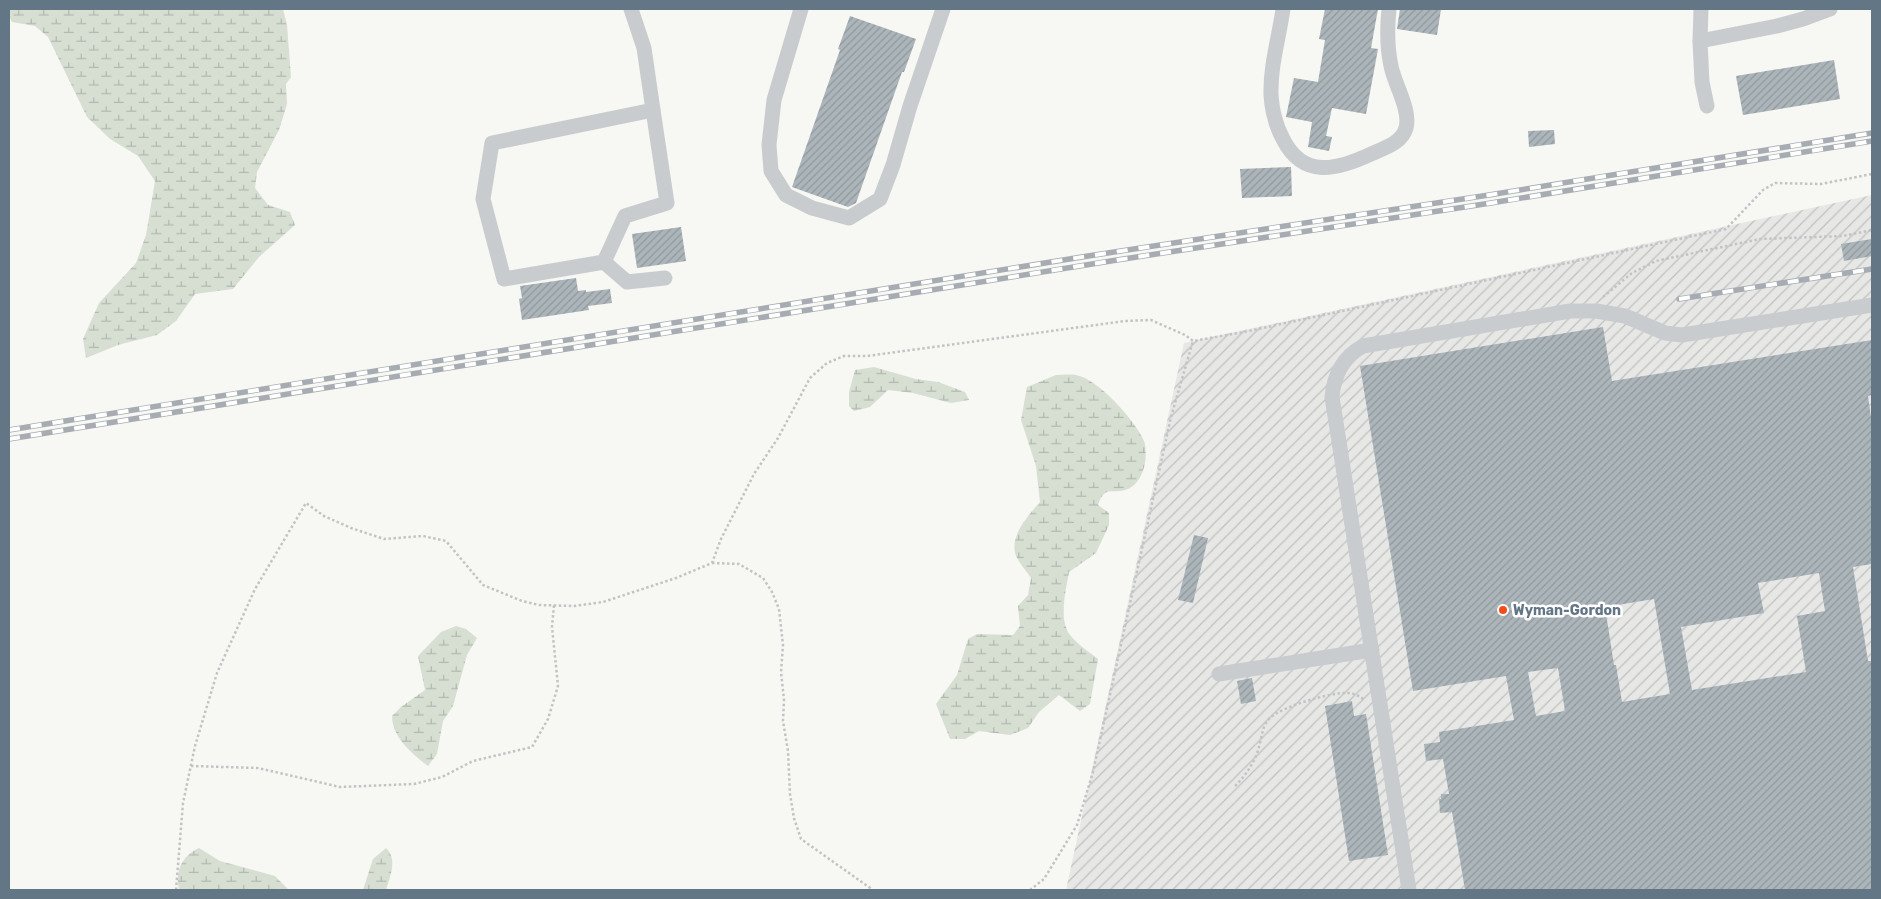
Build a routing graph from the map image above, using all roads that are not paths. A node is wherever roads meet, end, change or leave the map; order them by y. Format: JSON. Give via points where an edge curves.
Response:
{"nodes":[{"id":1,"x":631,"y":9,"type":"edge"},
{"id":2,"x":801,"y":9,"type":"edge"},
{"id":3,"x":943,"y":9,"type":"edge"},
{"id":4,"x":1283,"y":9,"type":"edge"},
{"id":5,"x":1390,"y":9,"type":"edge"},
{"id":6,"x":1701,"y":9,"type":"edge"},
{"id":7,"x":1830,"y":9,"type":"edge"},
{"id":8,"x":1700,"y":41,"type":"junction"},
{"id":9,"x":1707,"y":106,"type":"dead end"},
{"id":10,"x":653,"y":110,"type":"junction"},
{"id":11,"x":604,"y":262,"type":"junction"},
{"id":12,"x":665,"y":278,"type":"dead end"},
{"id":13,"x":1872,"y":305,"type":"edge"},
{"id":14,"x":1372,"y":650,"type":"junction"},
{"id":15,"x":1219,"y":674,"type":"dead end"},
{"id":16,"x":1409,"y":890,"type":"edge"}],
"edges":[{"from":1,"to":10,"type":"lane","via":[[644,48]]},
{"from":2,"to":3,"type":"lane","via":[[774,100],[769,145],[771,171],[786,194],[812,208],[849,218],[880,199]]},
{"from":4,"to":5,"type":"lane","via":[[1271,95],[1277,128],[1297,159],[1310,166],[1326,168],[1351,163],[1398,141],[1406,128],[1405,108],[1391,65],[1387,29]]},
{"from":6,"to":8,"type":"lane"},
{"from":7,"to":8,"type":"lane","via":[[1786,24]]},
{"from":8,"to":9,"type":"lane"},
{"from":10,"to":11,"type":"lane","via":[[667,203],[625,216]]},
{"from":10,"to":11,"type":"lane","via":[[492,144],[482,199],[504,279]]},
{"from":11,"to":12,"type":"lane","via":[[627,282]]},
{"from":13,"to":14,"type":"lane","via":[[1682,335],[1664,333],[1625,316],[1570,311],[1354,350],[1337,372],[1332,396]]},
{"from":14,"to":15,"type":"lane"},
{"from":14,"to":16,"type":"lane"}]}
